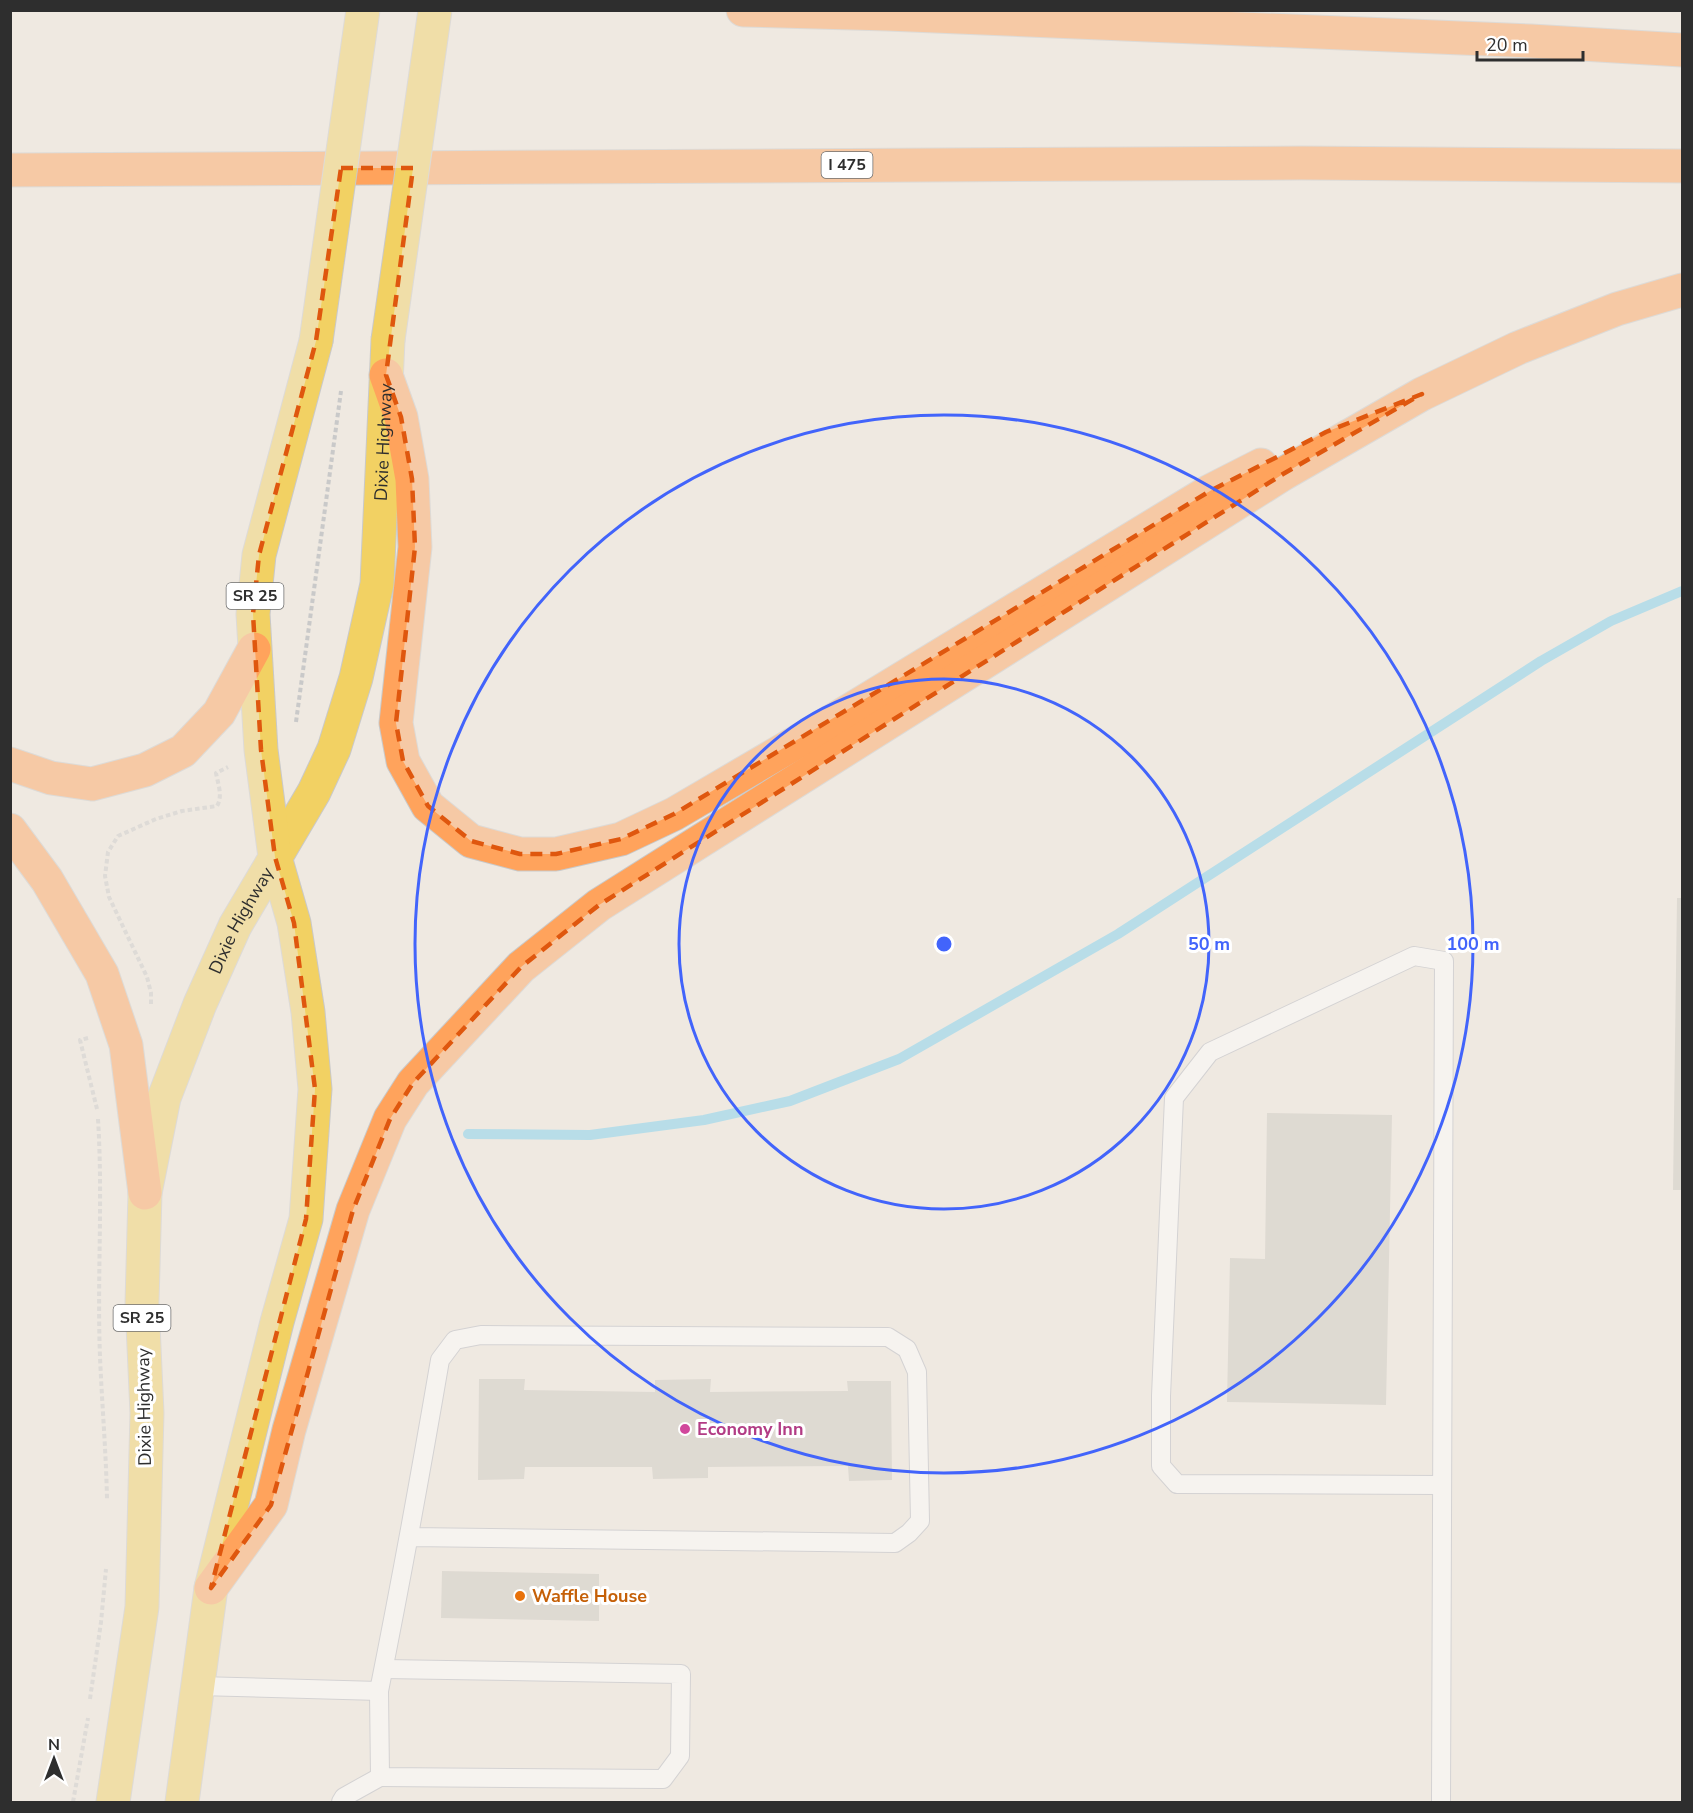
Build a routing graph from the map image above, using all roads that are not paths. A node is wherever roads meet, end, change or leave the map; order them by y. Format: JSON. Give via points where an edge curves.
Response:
{"nodes":[{"id":1,"x":363,"y":10,"type":"edge"},
{"id":2,"x":435,"y":10,"type":"edge"},
{"id":3,"x":743,"y":10,"type":"edge"},
{"id":4,"x":1683,"y":50,"type":"edge"},
{"id":5,"x":1683,"y":166,"type":"edge"},
{"id":6,"x":10,"y":170,"type":"edge"},
{"id":7,"x":1683,"y":290,"type":"edge"},
{"id":8,"x":386,"y":375,"type":"junction"},
{"id":9,"x":1422,"y":394,"type":"junction"},
{"id":10,"x":254,"y":649,"type":"junction"},
{"id":11,"x":10,"y":764,"type":"edge"},
{"id":12,"x":10,"y":830,"type":"edge"},
{"id":13,"x":275,"y":857,"type":"junction"},
{"id":14,"x":145,"y":1194,"type":"junction"},
{"id":15,"x":1441,"y":1485,"type":"junction"},
{"id":16,"x":410,"y":1537,"type":"junction"},
{"id":17,"x":211,"y":1588,"type":"junction"},
{"id":18,"x":384,"y":1669,"type":"junction"},
{"id":19,"x":198,"y":1686,"type":"junction"},
{"id":20,"x":379,"y":1691,"type":"junction"},
{"id":21,"x":380,"y":1777,"type":"junction"},
{"id":22,"x":113,"y":1803,"type":"edge"},
{"id":23,"x":182,"y":1803,"type":"edge"},
{"id":24,"x":341,"y":1803,"type":"edge"},
{"id":25,"x":1441,"y":1803,"type":"edge"}],
"edges":[{"from":1,"to":10,"type":"main road","name":"Dixie Highway","number":"SR 25","bridge":true,"via":[[316,341],[259,555]]},
{"from":2,"to":8,"type":"main road","name":"Dixie Highway","bridge":true},
{"from":3,"to":4,"type":"highway"},
{"from":5,"to":6,"type":"highway","number":"I 475","via":[[1289,163]]},
{"from":7,"to":9,"type":"highway","via":[[1617,309],[1540,339]]},
{"from":8,"to":9,"type":"highway","via":[[401,417],[412,479],[415,547],[396,723],[403,761],[428,806],[471,841],[520,854],[556,854],[621,839],[674,814],[1210,491],[1326,432]]},
{"from":8,"to":13,"type":"main road","name":"Dixie Highway","number":"SR 25","via":[[377,584],[362,654],[334,749],[314,792]]},
{"from":9,"to":17,"type":"highway","via":[[1283,474],[598,905],[521,967],[413,1083],[390,1119],[353,1210],[271,1506]]},
{"from":10,"to":11,"type":"highway","via":[[219,713],[183,751],[145,770],[92,784],[51,778]]},
{"from":10,"to":13,"type":"main road","name":"Dixie Highway","number":"SR 25","via":[[261,750]]},
{"from":12,"to":14,"type":"highway","via":[[47,880],[102,974],[126,1045]]},
{"from":13,"to":14,"type":"main road","name":"Dixie Highway","number":"SR 25","via":[[235,926],[200,1004],[164,1098]]},
{"from":13,"to":17,"type":"main road","name":"Dixie Highway","number":"SR 25","via":[[294,923],[315,1089],[306,1219]]},
{"from":14,"to":22,"type":"main road","name":"Dixie Highway","number":"SR 25","via":[[142,1303],[147,1413],[142,1607]]},
{"from":15,"to":15,"type":"lane","via":[[1444,961],[1414,956],[1210,1052],[1174,1098],[1161,1466],[1177,1484]]},
{"from":15,"to":25,"type":"lane"},
{"from":16,"to":16,"type":"lane","via":[[441,1360],[455,1340],[481,1335],[888,1337],[907,1349],[917,1372],[920,1521],[895,1543]]},
{"from":16,"to":18,"type":"lane"},
{"from":17,"to":19,"type":"main road","name":"Dixie Highway","number":"SR 25"},
{"from":18,"to":20,"type":"lane"},
{"from":18,"to":21,"type":"lane","via":[[681,1674],[680,1756],[663,1779]]},
{"from":19,"to":20,"type":"lane"},
{"from":19,"to":23,"type":"main road","name":"Dixie Highway","number":"SR 25"},
{"from":20,"to":21,"type":"lane"},
{"from":21,"to":24,"type":"lane","via":[[344,1797]]}]}
